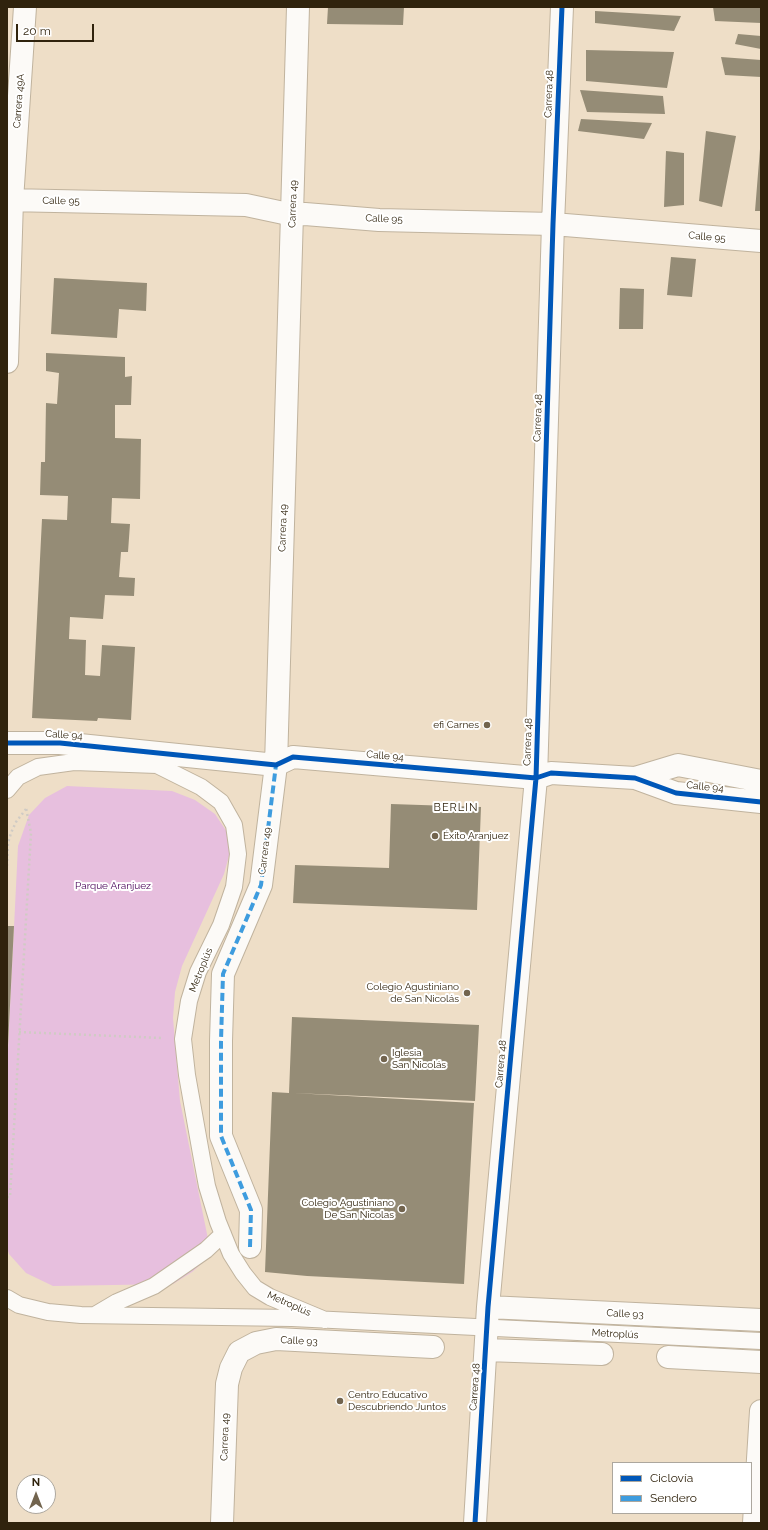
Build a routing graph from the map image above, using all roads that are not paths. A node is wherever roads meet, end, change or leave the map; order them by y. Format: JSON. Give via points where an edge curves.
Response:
{"nodes":[{"id":1,"x":25,"y":7,"type":"edge"},
{"id":2,"x":298,"y":7,"type":"edge"},
{"id":3,"x":562,"y":7,"type":"edge"},
{"id":4,"x":10,"y":200,"type":"edge"},
{"id":5,"x":293,"y":215,"type":"junction"},
{"id":6,"x":553,"y":224,"type":"junction"},
{"id":7,"x":761,"y":241,"type":"edge"},
{"id":8,"x":7,"y":362,"type":"edge"},
{"id":9,"x":7,"y":743,"type":"edge"},
{"id":10,"x":276,"y":765,"type":"junction"},
{"id":11,"x":536,"y":778,"type":"junction"},
{"id":12,"x":634,"y":778,"type":"junction"},
{"id":13,"x":761,"y":781,"type":"edge"},
{"id":14,"x":7,"y":790,"type":"edge"},
{"id":15,"x":761,"y":802,"type":"edge"},
{"id":16,"x":223,"y":1234,"type":"junction"},
{"id":17,"x":250,"y":1247,"type":"dead end"},
{"id":18,"x":7,"y":1298,"type":"edge"},
{"id":19,"x":95,"y":1315,"type":"junction"},
{"id":20,"x":488,"y":1317,"type":"junction"},
{"id":21,"x":325,"y":1320,"type":"junction"},
{"id":22,"x":761,"y":1320,"type":"edge"},
{"id":23,"x":761,"y":1341,"type":"edge"},
{"id":24,"x":433,"y":1347,"type":"dead end"},
{"id":25,"x":486,"y":1350,"type":"junction"},
{"id":26,"x":239,"y":1352,"type":"joint"},
{"id":27,"x":602,"y":1354,"type":"dead end"},
{"id":28,"x":668,"y":1357,"type":"dead end"},
{"id":29,"x":761,"y":1362,"type":"edge"},
{"id":30,"x":761,"y":1412,"type":"edge"},
{"id":31,"x":222,"y":1523,"type":"edge"},
{"id":32,"x":475,"y":1523,"type":"edge"},
{"id":33,"x":754,"y":1523,"type":"edge"}],
"edges":[{"from":1,"to":4,"type":"street","name":"Carrera 49A"},
{"from":2,"to":5,"type":"street","name":"Carrera 49"},
{"from":3,"to":6,"type":"street","name":"Carrera 48"},
{"from":4,"to":5,"type":"street","name":"Calle 95","via":[[246,205]]},
{"from":4,"to":8,"type":"street","name":"Carrera 49A"},
{"from":5,"to":6,"type":"street","name":"Calle 95","via":[[379,220]]},
{"from":5,"to":10,"type":"street","name":"Carrera 49"},
{"from":6,"to":7,"type":"street","name":"Calle 95"},
{"from":6,"to":11,"type":"street","name":"Carrera 48"},
{"from":9,"to":10,"type":"street","name":"Calle 94","via":[[60,743]]},
{"from":10,"to":11,"type":"street","name":"Calle 94","via":[[293,757]]},
{"from":10,"to":17,"type":"street","name":"Carrera 49","via":[[261,885],[223,974],[221,1136],[251,1210]]},
{"from":11,"to":12,"type":"street","name":"Calle 94","via":[[551,773]]},
{"from":11,"to":20,"type":"street","name":"Carrera 48"},
{"from":12,"to":13,"type":"street","name":"Calle 94","via":[[678,765]]},
{"from":12,"to":15,"type":"street","name":"Calle 94","via":[[676,793]]},
{"from":14,"to":16,"type":"lane","name":"Metroplús","via":[[18,777],[38,767],[74,762],[157,765],[201,787],[221,802],[234,825],[238,854],[234,887],[221,925],[198,972],[189,1001],[183,1039],[202,1159],[209,1193]]},
{"from":16,"to":19,"type":"lane","via":[[206,1250],[154,1286]]},
{"from":16,"to":21,"type":"lane","name":"Metroplús","via":[[231,1254],[255,1288]]},
{"from":18,"to":19,"type":"lane","name":"Metroplús","via":[[19,1305],[48,1312]]},
{"from":19,"to":21,"type":"lane","name":"Metroplús"},
{"from":20,"to":21,"type":"lane","name":"Metroplús"},
{"from":20,"to":22,"type":"street","name":"Calle 93"},
{"from":20,"to":23,"type":"lane","name":"Metroplús"},
{"from":20,"to":25,"type":"street","name":"Carrera 48"},
{"from":24,"to":26,"type":"street","name":"Calle 93","via":[[276,1339],[256,1343]]},
{"from":25,"to":27,"type":"street"},
{"from":25,"to":32,"type":"street","name":"Carrera 48"},
{"from":26,"to":31,"type":"street","name":"Carrera 49","via":[[231,1368],[228,1384]]},
{"from":28,"to":29,"type":"street"},
{"from":30,"to":33,"type":"street"}]}
